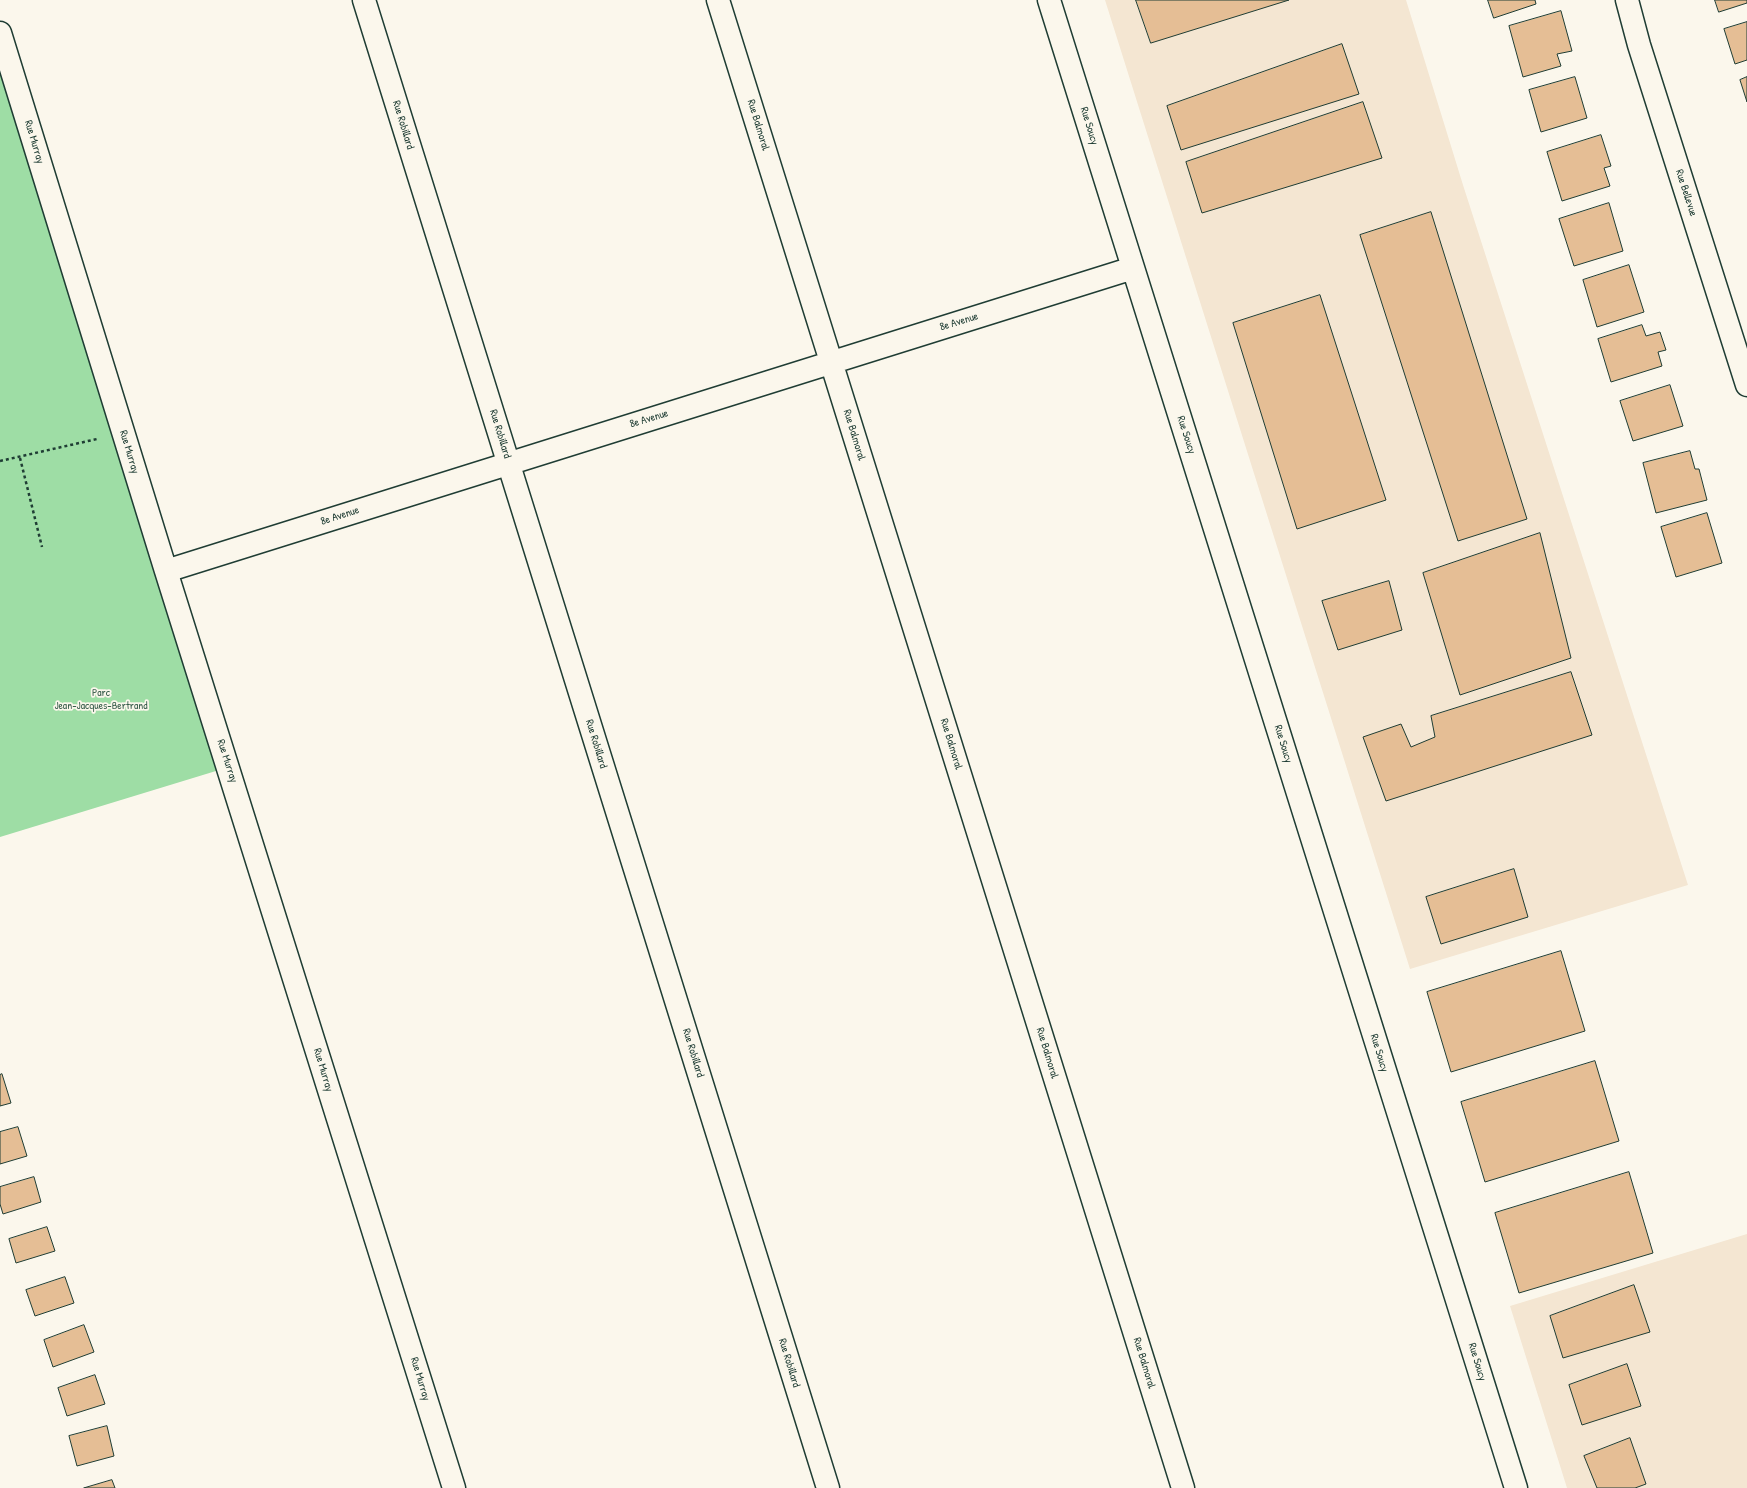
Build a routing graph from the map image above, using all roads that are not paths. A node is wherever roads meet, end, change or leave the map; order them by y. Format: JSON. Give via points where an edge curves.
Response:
{"nodes":[{"id":1,"x":364,"y":0,"type":"edge"},
{"id":2,"x":718,"y":0,"type":"edge"},
{"id":3,"x":1050,"y":0,"type":"edge"},
{"id":4,"x":1627,"y":0,"type":"edge"},
{"id":5,"x":0,"y":33,"type":"edge"},
{"id":6,"x":1133,"y":268,"type":"junction"},
{"id":7,"x":832,"y":362,"type":"junction"},
{"id":8,"x":1747,"y":385,"type":"edge"},
{"id":9,"x":509,"y":463,"type":"junction"},
{"id":10,"x":166,"y":571,"type":"junction"},
{"id":11,"x":454,"y":1488,"type":"edge"},
{"id":12,"x":828,"y":1488,"type":"edge"},
{"id":13,"x":1183,"y":1488,"type":"edge"},
{"id":14,"x":1516,"y":1488,"type":"edge"}],
"edges":[{"from":1,"to":9,"type":"street","name":"Rue Robillard"},
{"from":2,"to":7,"type":"street","name":"Rue Balmoral"},
{"from":3,"to":6,"type":"street","name":"Rue Soucy"},
{"from":4,"to":8,"type":"street","name":"Rue Bellevue"},
{"from":5,"to":10,"type":"street","name":"Rue Murray"},
{"from":6,"to":7,"type":"street","name":"8e Avenue"},
{"from":6,"to":14,"type":"street","name":"Rue Soucy"},
{"from":7,"to":9,"type":"street","name":"8e Avenue"},
{"from":7,"to":13,"type":"street","name":"Rue Balmoral"},
{"from":9,"to":10,"type":"street","name":"8e Avenue"},
{"from":9,"to":12,"type":"street","name":"Rue Robillard"},
{"from":10,"to":11,"type":"street","name":"Rue Murray"}]}
